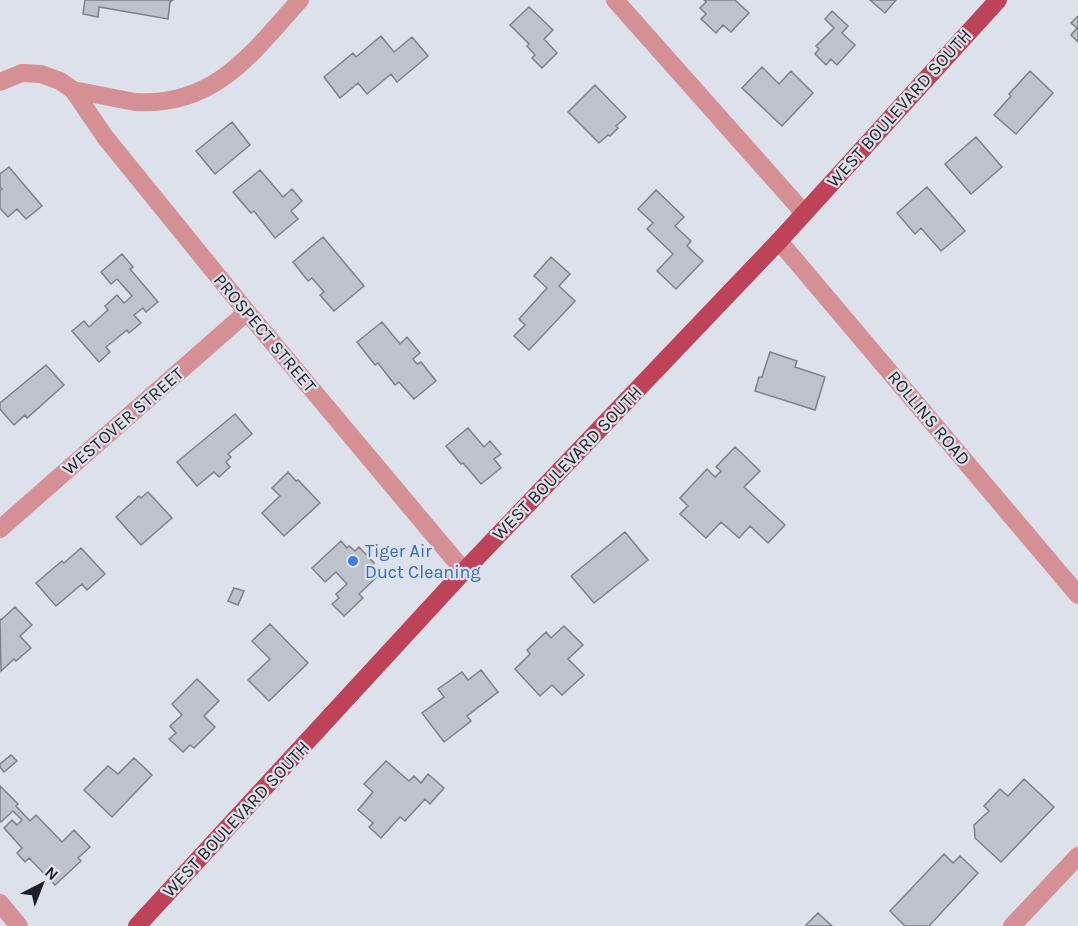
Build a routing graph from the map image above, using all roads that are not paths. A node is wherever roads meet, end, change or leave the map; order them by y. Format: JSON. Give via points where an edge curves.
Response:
{"nodes":[{"id":1,"x":300,"y":0,"type":"edge"},
{"id":2,"x":615,"y":0,"type":"edge"},
{"id":3,"x":998,"y":0,"type":"edge"},
{"id":4,"x":0,"y":82,"type":"edge"},
{"id":5,"x":73,"y":90,"type":"junction"},
{"id":6,"x":804,"y":213,"type":"junction"},
{"id":7,"x":779,"y":241,"type":"junction"},
{"id":8,"x":247,"y":312,"type":"junction"},
{"id":9,"x":0,"y":529,"type":"edge"},
{"id":10,"x":464,"y":571,"type":"junction"},
{"id":11,"x":1078,"y":596,"type":"edge"},
{"id":12,"x":1078,"y":856,"type":"edge"},
{"id":13,"x":0,"y":903,"type":"edge"},
{"id":14,"x":19,"y":926,"type":"edge"},
{"id":15,"x":137,"y":926,"type":"edge"},
{"id":16,"x":1012,"y":926,"type":"edge"}],
"edges":[{"from":1,"to":5,"type":"street","via":[[246,60],[201,91],[174,100],[145,103]]},
{"from":2,"to":6,"type":"street"},
{"from":3,"to":6,"type":"main road","name":"WEST BOULEVARD SOUTH"},
{"from":4,"to":5,"type":"street","via":[[22,73],[41,74]]},
{"from":5,"to":8,"type":"street","name":"PROSPECT STREET","via":[[105,137]]},
{"from":6,"to":7,"type":"main road","name":"WEST BOULEVARD SOUTH"},
{"from":7,"to":10,"type":"main road","name":"WEST BOULEVARD SOUTH"},
{"from":7,"to":11,"type":"street","name":"ROLLINS ROAD"},
{"from":8,"to":9,"type":"street","name":"WESTOVER STREET"},
{"from":8,"to":10,"type":"street","name":"PROSPECT STREET"},
{"from":10,"to":15,"type":"main road","name":"WEST BOULEVARD SOUTH"},
{"from":12,"to":16,"type":"street"},
{"from":13,"to":14,"type":"street"}]}
